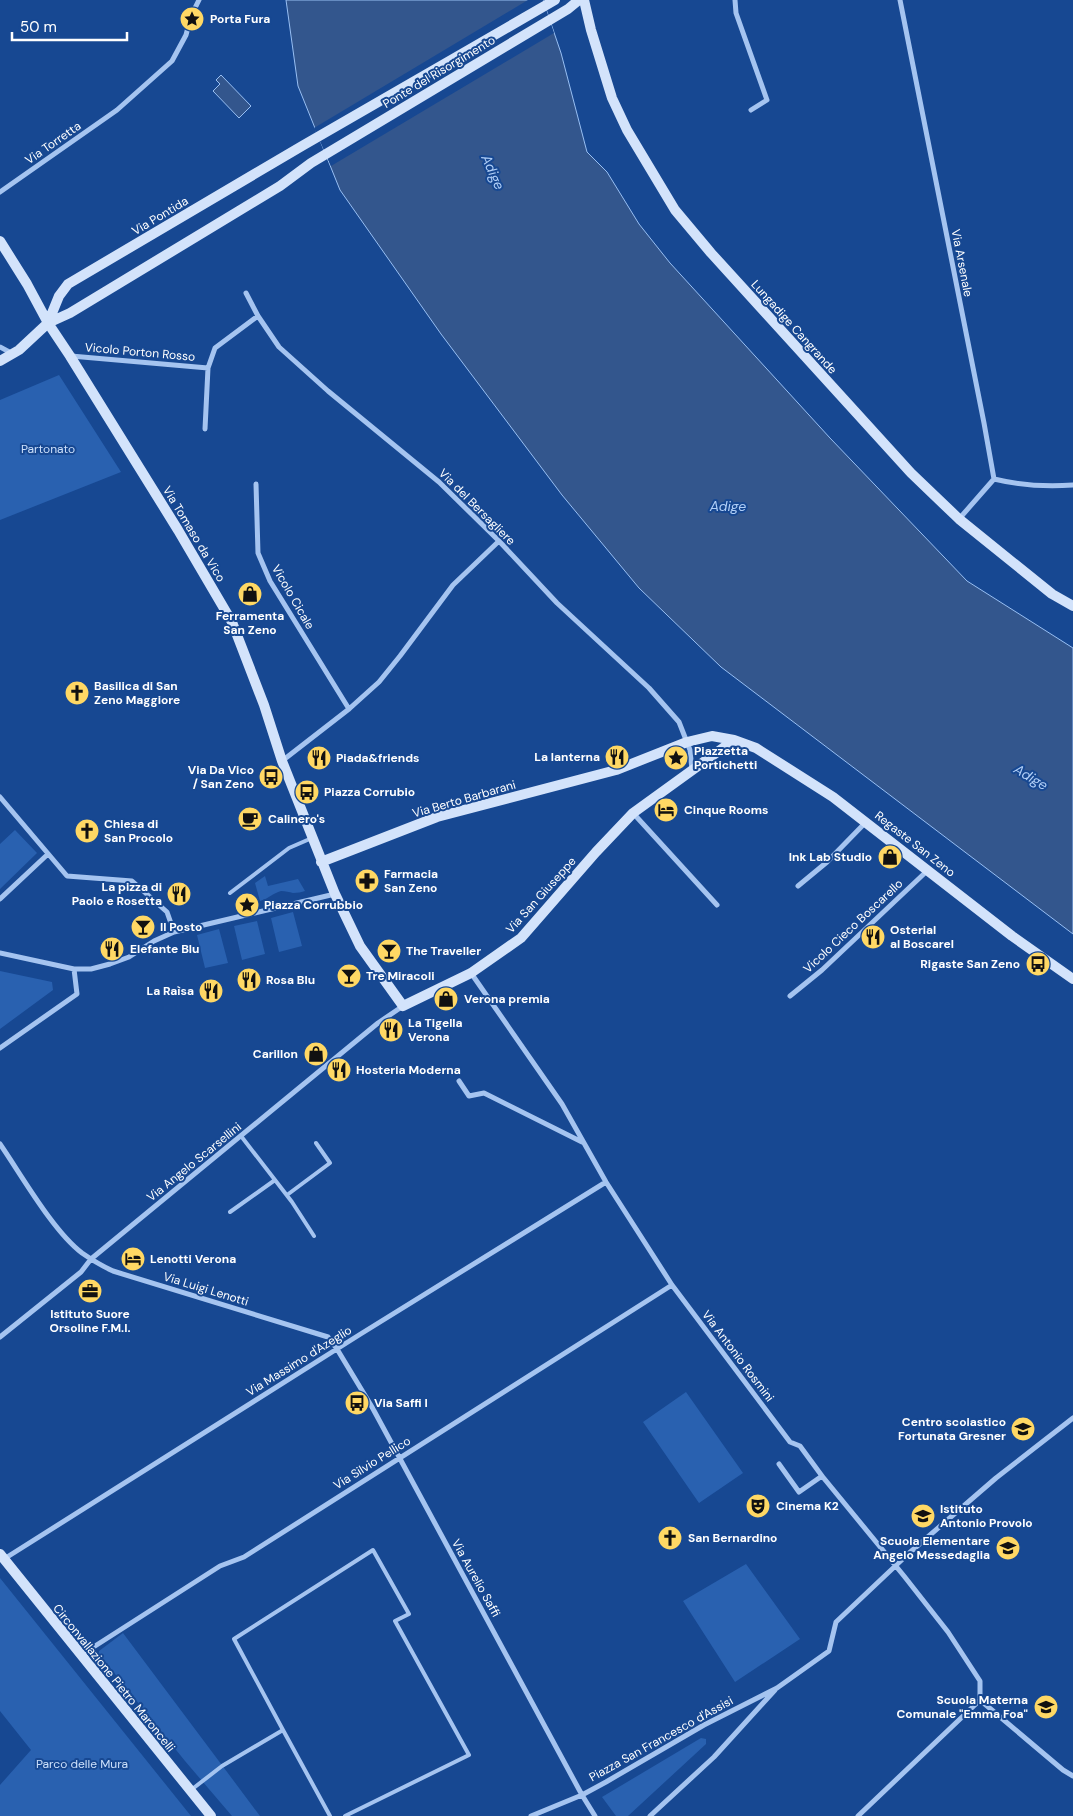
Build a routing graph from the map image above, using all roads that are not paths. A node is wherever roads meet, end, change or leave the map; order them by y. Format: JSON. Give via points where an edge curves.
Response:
{"nodes":[{"id":1,"x":199,"y":0,"type":"edge"},
{"id":2,"x":555,"y":0,"type":"edge"},
{"id":3,"x":579,"y":0,"type":"edge"},
{"id":4,"x":584,"y":0,"type":"edge"},
{"id":5,"x":735,"y":0,"type":"edge"},
{"id":6,"x":900,"y":0,"type":"edge"},
{"id":7,"x":751,"y":110,"type":"dead end"},
{"id":8,"x":302,"y":146,"type":"joint"},
{"id":9,"x":311,"y":164,"type":"joint"},
{"id":10,"x":0,"y":192,"type":"edge"},
{"id":11,"x":0,"y":241,"type":"edge"},
{"id":12,"x":246,"y":293,"type":"dead end"},
{"id":13,"x":258,"y":316,"type":"junction"},
{"id":14,"x":48,"y":323,"type":"junction"},
{"id":15,"x":0,"y":347,"type":"edge"},
{"id":16,"x":14,"y":354,"type":"junction"},
{"id":17,"x":70,"y":356,"type":"junction"},
{"id":18,"x":0,"y":362,"type":"edge"},
{"id":19,"x":208,"y":368,"type":"junction"},
{"id":20,"x":205,"y":429,"type":"dead end"},
{"id":21,"x":994,"y":480,"type":"junction"},
{"id":22,"x":256,"y":484,"type":"dead end"},
{"id":23,"x":1073,"y":485,"type":"edge"},
{"id":24,"x":959,"y":519,"type":"junction"},
{"id":25,"x":499,"y":541,"type":"junction"},
{"id":26,"x":1073,"y":606,"type":"edge"},
{"id":27,"x":349,"y":709,"type":"junction"},
{"id":28,"x":734,"y":740,"type":"junction"},
{"id":29,"x":687,"y":742,"type":"junction"},
{"id":30,"x":282,"y":761,"type":"junction"},
{"id":31,"x":692,"y":772,"type":"junction"},
{"id":32,"x":0,"y":797,"type":"edge"},
{"id":33,"x":633,"y":813,"type":"junction"},
{"id":34,"x":867,"y":822,"type":"junction"},
{"id":35,"x":312,"y":838,"type":"junction"},
{"id":36,"x":48,"y":854,"type":"junction"},
{"id":37,"x":321,"y":862,"type":"junction"},
{"id":38,"x":928,"y":870,"type":"junction"},
{"id":39,"x":798,"y":886,"type":"dead end"},
{"id":40,"x":230,"y":893,"type":"dead end"},
{"id":41,"x":335,"y":894,"type":"junction"},
{"id":42,"x":0,"y":899,"type":"edge"},
{"id":43,"x":717,"y":905,"type":"dead end"},
{"id":44,"x":174,"y":932,"type":"junction"},
{"id":45,"x":0,"y":953,"type":"edge"},
{"id":46,"x":74,"y":969,"type":"junction"},
{"id":47,"x":471,"y":973,"type":"junction"},
{"id":48,"x":1073,"y":979,"type":"edge"},
{"id":49,"x":790,"y":996,"type":"dead end"},
{"id":50,"x":402,"y":1006,"type":"junction"},
{"id":51,"x":0,"y":1048,"type":"edge"},
{"id":52,"x":459,"y":1081,"type":"dead end"},
{"id":53,"x":241,"y":1136,"type":"junction"},
{"id":54,"x":583,"y":1142,"type":"junction"},
{"id":55,"x":316,"y":1143,"type":"dead end"},
{"id":56,"x":0,"y":1144,"type":"edge"},
{"id":57,"x":275,"y":1180,"type":"junction"},
{"id":58,"x":606,"y":1182,"type":"junction"},
{"id":59,"x":287,"y":1195,"type":"junction"},
{"id":60,"x":230,"y":1212,"type":"dead end"},
{"id":61,"x":314,"y":1236,"type":"dead end"},
{"id":62,"x":91,"y":1259,"type":"junction"},
{"id":63,"x":672,"y":1285,"type":"junction"},
{"id":64,"x":0,"y":1337,"type":"edge"},
{"id":65,"x":337,"y":1349,"type":"junction"},
{"id":66,"x":1073,"y":1418,"type":"edge"},
{"id":67,"x":399,"y":1458,"type":"junction"},
{"id":68,"x":779,"y":1464,"type":"dead end"},
{"id":69,"x":822,"y":1476,"type":"junction"},
{"id":70,"x":2,"y":1556,"type":"edge"},
{"id":71,"x":895,"y":1566,"type":"junction"},
{"id":72,"x":80,"y":1655,"type":"junction"},
{"id":73,"x":777,"y":1688,"type":"junction"},
{"id":74,"x":980,"y":1700,"type":"junction"},
{"id":75,"x":282,"y":1730,"type":"junction"},
{"id":76,"x":1073,"y":1776,"type":"edge"},
{"id":77,"x":190,"y":1791,"type":"junction"},
{"id":78,"x":582,"y":1795,"type":"junction"},
{"id":79,"x":211,"y":1816,"type":"edge"},
{"id":80,"x":330,"y":1816,"type":"edge"},
{"id":81,"x":345,"y":1816,"type":"edge"},
{"id":82,"x":531,"y":1816,"type":"edge"},
{"id":83,"x":596,"y":1816,"type":"edge"},
{"id":84,"x":650,"y":1816,"type":"edge"},
{"id":85,"x":858,"y":1816,"type":"edge"}],
"edges":[{"from":1,"to":10,"type":"street","name":"Via Torretta","via":[[172,61],[117,110]]},
{"from":2,"to":8,"type":"street","name":"Ponte del Risorgimento"},
{"from":3,"to":9,"type":"street","name":"Ponte del Risorgimento"},
{"from":4,"to":24,"type":"street","name":"Lungadige Cangrande","via":[[612,98],[627,130],[675,210],[911,473]]},
{"from":5,"to":7,"type":"street","via":[[736,13],[767,100]]},
{"from":6,"to":21,"type":"street","name":"Via Arsenale"},
{"from":8,"to":14,"type":"street","name":"Via Pontida","via":[[68,284],[59,296]]},
{"from":9,"to":14,"type":"street","name":"Via Pontida","via":[[70,313]]},
{"from":11,"to":14,"type":"street","name":"Via Tomaso da Vico"},
{"from":12,"to":13,"type":"street","name":"Via del Bersagliere"},
{"from":13,"to":19,"type":"street","name":"Vicolo Porton Rosso","via":[[215,348]]},
{"from":13,"to":25,"type":"street","name":"Via del Bersagliere","via":[[279,347],[439,482]]},
{"from":14,"to":16,"type":"street","name":"Via Pontida"},
{"from":14,"to":17,"type":"street","name":"Via Tomaso da Vico"},
{"from":15,"to":16,"type":"street"},
{"from":16,"to":18,"type":"street","name":"Via Pontida"},
{"from":17,"to":19,"type":"street","name":"Vicolo Porton Rosso"},
{"from":17,"to":30,"type":"street","name":"Via Tomaso da Vico","via":[[232,622]]},
{"from":19,"to":20,"type":"street","name":"Vicolo Porton Rosso"},
{"from":21,"to":23,"type":"street"},
{"from":21,"to":24,"type":"street"},
{"from":22,"to":27,"type":"street","name":"Vicolo Cicale","via":[[258,553],[270,580]]},
{"from":24,"to":26,"type":"street","name":"Lungadige Cangrande","via":[[1052,594]]},
{"from":25,"to":27,"type":"street","via":[[453,585],[384,675]]},
{"from":25,"to":29,"type":"street","name":"Via del Bersagliere","via":[[557,603],[649,688],[679,722]]},
{"from":27,"to":30,"type":"street"},
{"from":28,"to":29,"type":"street","via":[[712,736]]},
{"from":28,"to":31,"type":"street"},
{"from":28,"to":34,"type":"street","name":"Regaste San Zeno","via":[[756,748]]},
{"from":29,"to":31,"type":"street"},
{"from":29,"to":37,"type":"street","name":"Via Berto Barbarani","via":[[616,770],[437,817]]},
{"from":30,"to":35,"type":"street","name":"Via Tomaso da Vico"},
{"from":31,"to":33,"type":"street"},
{"from":32,"to":36,"type":"street"},
{"from":33,"to":43,"type":"street"},
{"from":33,"to":47,"type":"street","name":"Via San Giuseppe","via":[[521,938]]},
{"from":34,"to":38,"type":"street","name":"Regaste San Zeno"},
{"from":34,"to":39,"type":"street"},
{"from":35,"to":37,"type":"street","name":"Via Tomaso da Vico"},
{"from":35,"to":40,"type":"lane","via":[[289,848]]},
{"from":36,"to":42,"type":"street"},
{"from":36,"to":44,"type":"street","via":[[67,876],[132,881],[167,912]]},
{"from":37,"to":41,"type":"street"},
{"from":38,"to":48,"type":"street","name":"Regaste San Zeno"},
{"from":38,"to":49,"type":"street","name":"Vicolo Cieco Boscarello"},
{"from":41,"to":44,"type":"street"},
{"from":41,"to":50,"type":"street","via":[[360,946]]},
{"from":44,"to":46,"type":"street","via":[[129,957],[91,969]]},
{"from":45,"to":46,"type":"street"},
{"from":46,"to":51,"type":"street","via":[[77,994]]},
{"from":47,"to":50,"type":"street","name":"Via San Giuseppe"},
{"from":47,"to":54,"type":"street","name":"Via Antonio Rosmini","via":[[562,1104]]},
{"from":50,"to":53,"type":"street","name":"Via Angelo Scarsellini","via":[[378,1022]]},
{"from":52,"to":54,"type":"street","via":[[469,1096],[484,1094]]},
{"from":53,"to":57,"type":"lane"},
{"from":53,"to":62,"type":"street","name":"Via Angelo Scarsellini"},
{"from":54,"to":58,"type":"street","name":"Via Antonio Rosmini"},
{"from":55,"to":59,"type":"lane","via":[[330,1163]]},
{"from":56,"to":62,"type":"street","name":"Via Luigi Lenotti","via":[[55,1225]]},
{"from":57,"to":59,"type":"lane"},
{"from":57,"to":60,"type":"lane"},
{"from":58,"to":63,"type":"street","name":"Via Antonio Rosmini"},
{"from":58,"to":65,"type":"street","name":"Via Massimo d'Azeglio"},
{"from":59,"to":61,"type":"lane"},
{"from":62,"to":64,"type":"street","name":"Via Angelo Scarsellini","via":[[81,1272]]},
{"from":62,"to":65,"type":"street","name":"Via Luigi Lenotti","via":[[112,1271],[328,1337]]},
{"from":63,"to":67,"type":"street","name":"Via Silvio Pellico"},
{"from":63,"to":69,"type":"street","name":"Via Antonio Rosmini","via":[[790,1442],[800,1446]]},
{"from":65,"to":67,"type":"street","name":"Via Aurelio Saffi"},
{"from":65,"to":70,"type":"street","name":"Via Massimo d'Azeglio"},
{"from":66,"to":71,"type":"street","name":"Piazza San Francesco d'Assisi","via":[[996,1478]]},
{"from":67,"to":72,"type":"street","name":"Via Silvio Pellico","via":[[244,1557],[220,1566]]},
{"from":67,"to":78,"type":"street","name":"Via Aurelio Saffi"},
{"from":68,"to":69,"type":"street","via":[[799,1492]]},
{"from":69,"to":71,"type":"street","name":"Via Antonio Rosmini"},
{"from":70,"to":72,"type":"street","name":"Circonvallazione Pietro Maroncelli"},
{"from":71,"to":73,"type":"street","name":"Piazza San Francesco d'Assisi","via":[[836,1622],[829,1651]]},
{"from":71,"to":74,"type":"street","name":"Via Antonio Rosmini","via":[[948,1632],[980,1681]]},
{"from":72,"to":77,"type":"street","name":"Circonvallazione Pietro Maroncelli"},
{"from":73,"to":78,"type":"street","name":"Piazza San Francesco d'Assisi","via":[[704,1724]]},
{"from":73,"to":84,"type":"street","name":"Piazza San Francesco d'Assisi","via":[[714,1757]]},
{"from":74,"to":76,"type":"street"},
{"from":74,"to":85,"type":"street"},
{"from":75,"to":77,"type":"lane","via":[[222,1766]]},
{"from":75,"to":80,"type":"lane"},
{"from":75,"to":81,"type":"lane","via":[[234,1639],[373,1550],[409,1614],[395,1621],[469,1754]]},
{"from":77,"to":79,"type":"street","name":"Circonvallazione Pietro Maroncelli"},
{"from":78,"to":82,"type":"street","name":"Piazza San Francesco d'Assisi"},
{"from":78,"to":83,"type":"street","name":"Via Aurelio Saffi"}]}
